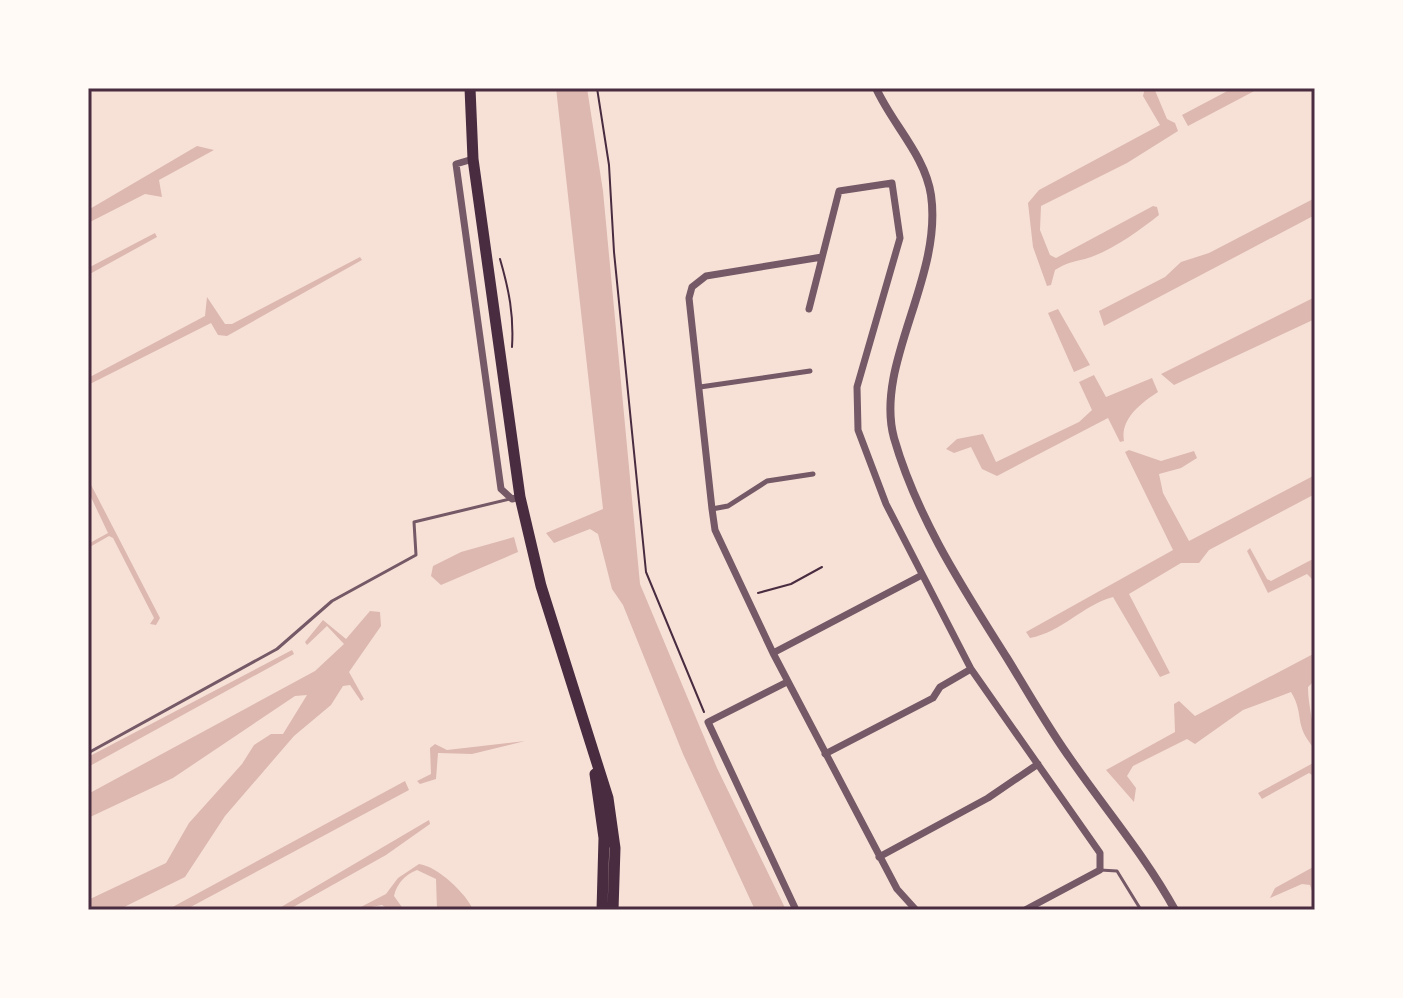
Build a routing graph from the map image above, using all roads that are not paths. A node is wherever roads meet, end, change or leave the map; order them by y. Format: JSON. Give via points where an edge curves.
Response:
{"nodes":[{"id":1,"x":470,"y":88,"type":"edge"},
{"id":2,"x":876,"y":88,"type":"edge"},
{"id":3,"x":473,"y":159,"type":"junction"},
{"id":4,"x":822,"y":257,"type":"junction"},
{"id":5,"x":809,"y":309,"type":"dead end"},
{"id":6,"x":810,"y":371,"type":"dead end"},
{"id":7,"x":700,"y":387,"type":"junction"},
{"id":8,"x":813,"y":474,"type":"dead end"},
{"id":9,"x":516,"y":498,"type":"junction"},
{"id":10,"x":712,"y":509,"type":"junction"},
{"id":11,"x":922,"y":575,"type":"junction"},
{"id":12,"x":773,"y":653,"type":"junction"},
{"id":13,"x":971,"y":669,"type":"junction"},
{"id":14,"x":787,"y":682,"type":"junction"},
{"id":15,"x":88,"y":753,"type":"edge"},
{"id":16,"x":593,"y":753,"type":"junction"},
{"id":17,"x":825,"y":754,"type":"junction"},
{"id":18,"x":1038,"y":764,"type":"junction"},
{"id":19,"x":879,"y":857,"type":"junction"},
{"id":20,"x":1100,"y":870,"type":"junction"},
{"id":21,"x":602,"y":910,"type":"edge"},
{"id":22,"x":613,"y":910,"type":"edge"},
{"id":23,"x":796,"y":910,"type":"edge"},
{"id":24,"x":916,"y":910,"type":"edge"},
{"id":25,"x":1025,"y":910,"type":"edge"},
{"id":26,"x":1141,"y":910,"type":"edge"},
{"id":27,"x":1175,"y":910,"type":"edge"}],
"edges":[{"from":1,"to":3,"type":"main road"},
{"from":2,"to":27,"type":"street","via":[[922,168],[931,205],[925,274],[891,393],[891,422],[900,457],[927,523],[982,619],[1070,759]]},
{"from":3,"to":9,"type":"main road"},
{"from":3,"to":9,"type":"street","via":[[456,164],[501,489]]},
{"from":4,"to":5,"type":"street"},
{"from":4,"to":7,"type":"street","via":[[697,281],[689,298]]},
{"from":4,"to":11,"type":"street","via":[[839,191],[892,183],[900,238],[857,387],[855,412],[873,471]]},
{"from":6,"to":7,"type":"street"},
{"from":7,"to":10,"type":"street"},
{"from":8,"to":10,"type":"street","via":[[767,481],[728,506]]},
{"from":9,"to":15,"type":"lane","via":[[414,522],[416,555],[332,601],[277,649]]},
{"from":9,"to":16,"type":"main road"},
{"from":10,"to":12,"type":"street","via":[[715,530]]},
{"from":11,"to":12,"type":"street"},
{"from":11,"to":13,"type":"street"},
{"from":12,"to":14,"type":"street"},
{"from":13,"to":17,"type":"street","via":[[940,687],[933,698]]},
{"from":13,"to":18,"type":"street"},
{"from":14,"to":17,"type":"street"},
{"from":14,"to":23,"type":"street","via":[[708,722]]},
{"from":16,"to":21,"type":"main road","via":[[604,838]]},
{"from":16,"to":22,"type":"main road","via":[[614,834]]},
{"from":17,"to":19,"type":"street"},
{"from":18,"to":19,"type":"street","via":[[988,798]]},
{"from":18,"to":20,"type":"street","via":[[1100,853]]},
{"from":19,"to":24,"type":"street"},
{"from":20,"to":25,"type":"street"},
{"from":20,"to":26,"type":"lane","via":[[1117,871]]}]}
